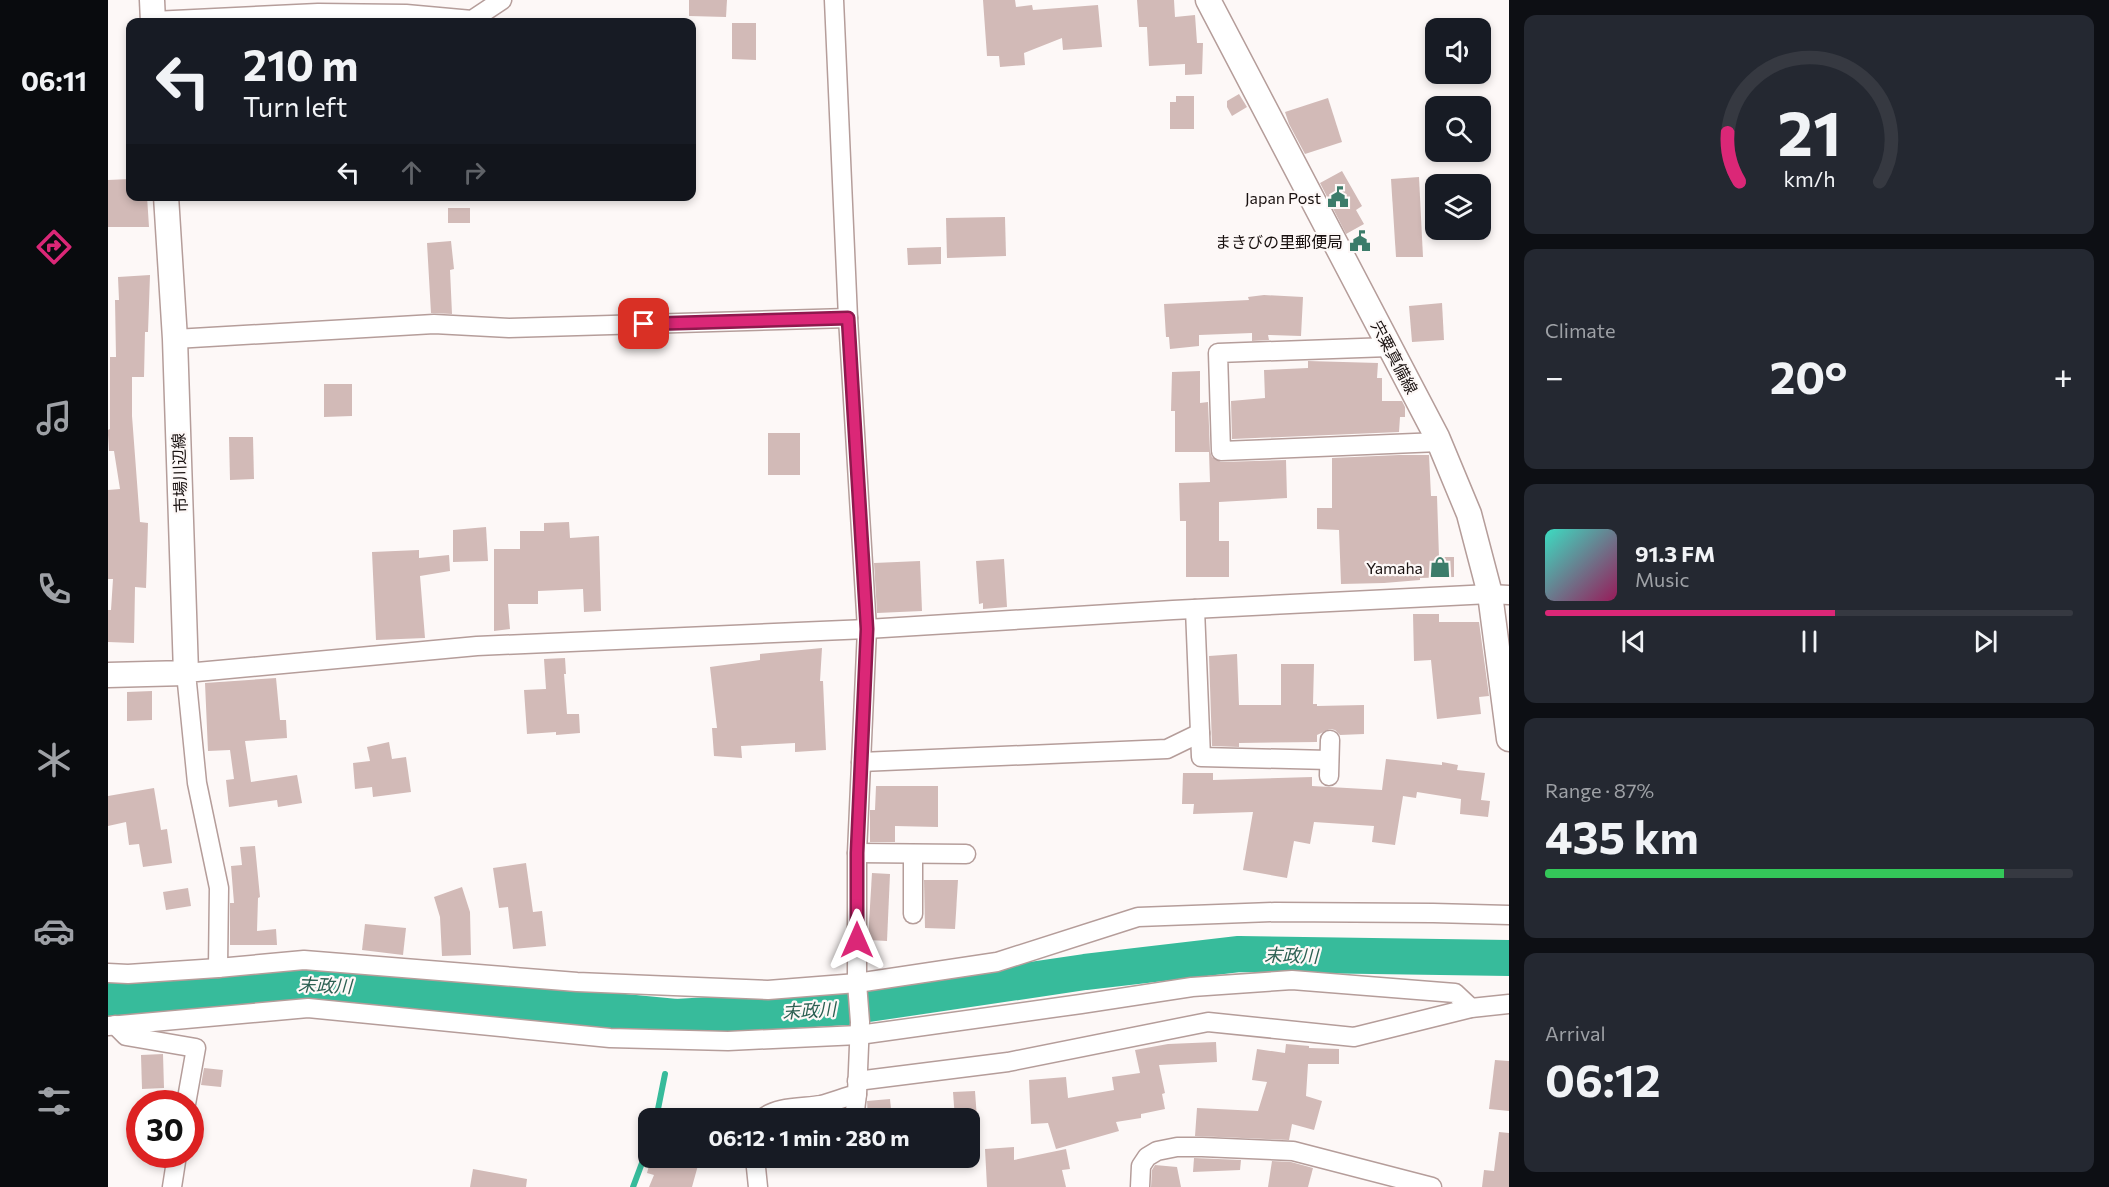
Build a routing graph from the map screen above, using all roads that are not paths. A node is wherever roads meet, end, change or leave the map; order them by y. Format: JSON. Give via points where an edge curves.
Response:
{"nodes":[{"id":1,"x":502,"y":0,"type":"edge"},
{"id":2,"x":834,"y":0,"type":"edge"},
{"id":3,"x":1208,"y":0,"type":"edge"},
{"id":4,"x":321,"y":6,"type":"edge"},
{"id":5,"x":152,"y":14,"type":"edge"},
{"id":6,"x":444,"y":18,"type":"edge"},
{"id":7,"x":476,"y":18,"type":"edge"},
{"id":8,"x":166,"y":201,"type":"edge"},
{"id":9,"x":848,"y":318,"type":"junction"},
{"id":10,"x":175,"y":339,"type":"junction"},
{"id":11,"x":1389,"y":347,"type":"junction"},
{"id":12,"x":1439,"y":442,"type":"junction"},
{"id":13,"x":1500,"y":595,"type":"edge"},
{"id":14,"x":1196,"y":609,"type":"junction"},
{"id":15,"x":867,"y":629,"type":"junction"},
{"id":16,"x":186,"y":673,"type":"junction"},
{"id":17,"x":108,"y":675,"type":"edge"},
{"id":18,"x":1200,"y":733,"type":"junction"},
{"id":19,"x":1509,"y":739,"type":"edge"},
{"id":20,"x":1330,"y":740,"type":"dead end"},
{"id":21,"x":861,"y":762,"type":"junction"},
{"id":22,"x":857,"y":853,"type":"junction"},
{"id":23,"x":913,"y":854,"type":"junction"},
{"id":24,"x":966,"y":854,"type":"dead end"},
{"id":25,"x":914,"y":914,"type":"dead end"},
{"id":26,"x":1509,"y":915,"type":"edge"},
{"id":27,"x":218,"y":968,"type":"junction"},
{"id":28,"x":108,"y":974,"type":"edge"},
{"id":29,"x":857,"y":987,"type":"junction"},
{"id":30,"x":1509,"y":1004,"type":"edge"},
{"id":31,"x":1470,"y":1008,"type":"junction"},
{"id":32,"x":111,"y":1025,"type":"edge"},
{"id":33,"x":860,"y":1028,"type":"junction"},
{"id":34,"x":857,"y":1087,"type":"junction"},
{"id":35,"x":188,"y":1090,"type":"edge"},
{"id":36,"x":796,"y":1108,"type":"edge"},
{"id":37,"x":855,"y":1108,"type":"edge"},
{"id":38,"x":175,"y":1168,"type":"edge"},
{"id":39,"x":756,"y":1168,"type":"edge"},
{"id":40,"x":172,"y":1187,"type":"edge"},
{"id":41,"x":758,"y":1187,"type":"edge"},
{"id":42,"x":1140,"y":1187,"type":"edge"},
{"id":43,"x":1432,"y":1187,"type":"edge"}],
"edges":[{"from":1,"to":7,"type":"street"},
{"from":2,"to":9,"type":"street"},
{"from":3,"to":11,"type":"main road","name":"宍粟真備線"},
{"from":4,"to":5,"type":"street"},
{"from":4,"to":6,"type":"street"},
{"from":8,"to":10,"type":"main road","name":"市場川辺線"},
{"from":9,"to":10,"type":"street","via":[[509,328],[434,324]]},
{"from":9,"to":15,"type":"street"},
{"from":10,"to":16,"type":"main road","name":"市場川辺線"},
{"from":11,"to":12,"type":"main road","name":"宍粟真備線"},
{"from":11,"to":12,"type":"street","via":[[1218,353],[1221,451]]},
{"from":12,"to":13,"type":"main road","name":"宍粟真備線"},
{"from":13,"to":14,"type":"street"},
{"from":13,"to":19,"type":"main road","name":"宍粟真備線"},
{"from":14,"to":15,"type":"street"},
{"from":14,"to":18,"type":"street"},
{"from":15,"to":16,"type":"street","via":[[477,646]]},
{"from":15,"to":21,"type":"street"},
{"from":16,"to":17,"type":"main road"},
{"from":16,"to":27,"type":"street","via":[[197,783],[219,888]]},
{"from":18,"to":20,"type":"street","via":[[1201,757],[1329,768]]},
{"from":18,"to":21,"type":"street","via":[[1167,749]]},
{"from":21,"to":22,"type":"street"},
{"from":22,"to":23,"type":"street"},
{"from":22,"to":29,"type":"street"},
{"from":23,"to":24,"type":"street"},
{"from":23,"to":25,"type":"street"},
{"from":26,"to":29,"type":"street","via":[[1275,912],[1138,917],[997,962]]},
{"from":27,"to":28,"type":"street"},
{"from":27,"to":29,"type":"street","via":[[304,960],[577,982],[768,990]]},
{"from":29,"to":33,"type":"street"},
{"from":30,"to":31,"type":"street"},
{"from":31,"to":33,"type":"street","via":[[1455,993],[1292,980],[1192,987],[1082,1005]]},
{"from":31,"to":34,"type":"street","via":[[1354,1037],[1208,1022]]},
{"from":32,"to":33,"type":"street","via":[[308,1008],[610,1038],[728,1041]]},
{"from":32,"to":35,"type":"street","via":[[126,1036],[196,1048]]},
{"from":33,"to":34,"type":"street"},
{"from":34,"to":36,"type":"street","via":[[823,1104]]},
{"from":34,"to":37,"type":"street"},
{"from":38,"to":40,"type":"street"},
{"from":39,"to":41,"type":"street"},
{"from":42,"to":43,"type":"street","via":[[1141,1167],[1147,1156],[1177,1147],[1293,1151]]}]}
